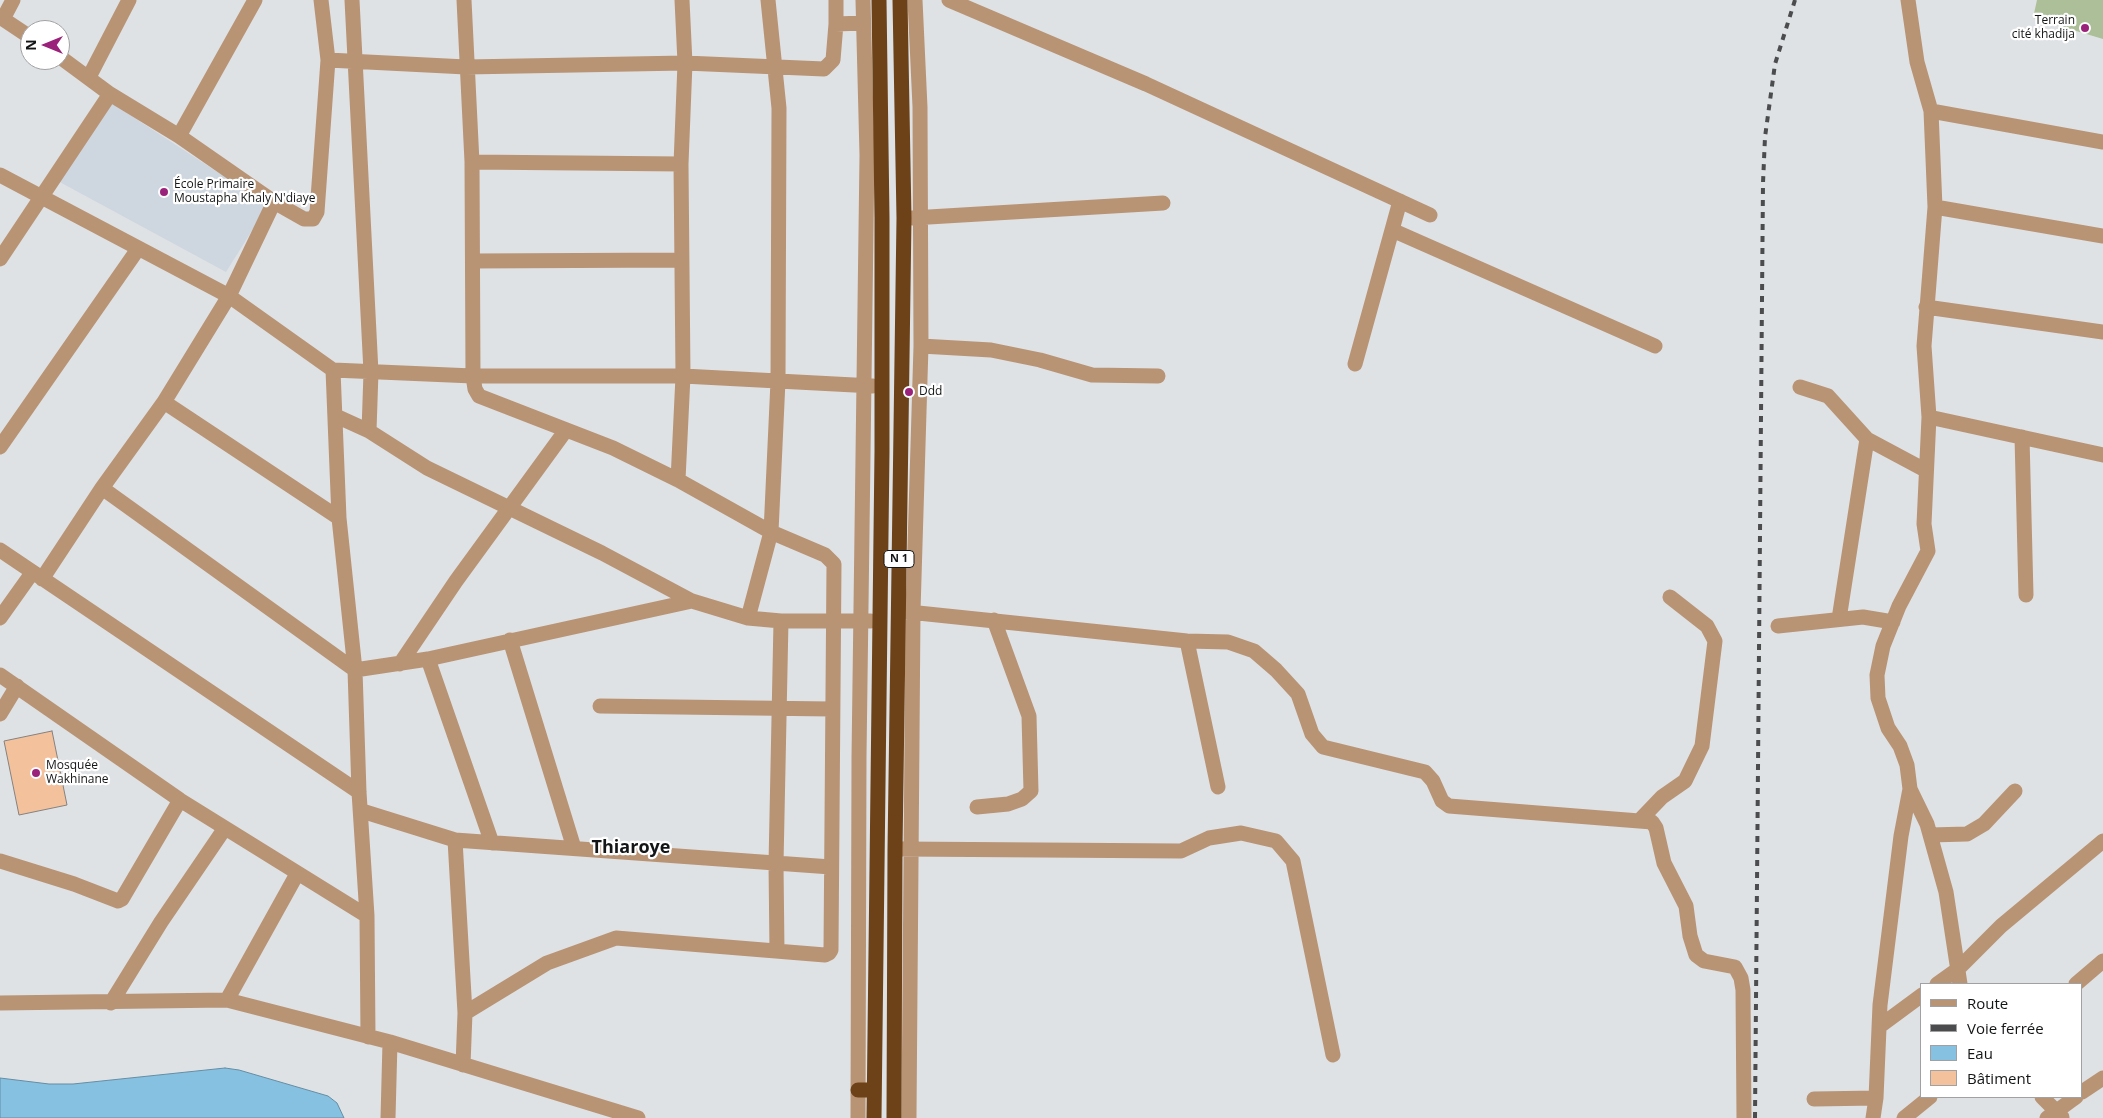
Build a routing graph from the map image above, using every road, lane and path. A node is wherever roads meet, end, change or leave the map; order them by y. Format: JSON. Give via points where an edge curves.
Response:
{"nodes":[{"id":1,"x":13,"y":0,"type":"edge"},
{"id":2,"x":129,"y":0,"type":"edge"},
{"id":3,"x":255,"y":0,"type":"edge"},
{"id":4,"x":321,"y":0,"type":"edge"},
{"id":5,"x":352,"y":0,"type":"edge"},
{"id":6,"x":464,"y":0,"type":"edge"},
{"id":7,"x":682,"y":0,"type":"edge"},
{"id":8,"x":768,"y":0,"type":"edge"},
{"id":9,"x":836,"y":0,"type":"edge"},
{"id":10,"x":863,"y":0,"type":"edge"},
{"id":11,"x":879,"y":0,"type":"edge"},
{"id":12,"x":900,"y":0,"type":"edge"},
{"id":13,"x":915,"y":0,"type":"edge"},
{"id":14,"x":949,"y":0,"type":"edge"},
{"id":15,"x":1908,"y":0,"type":"edge"},
{"id":16,"x":2,"y":18,"type":"edge"},
{"id":17,"x":863,"y":23,"type":"junction"},
{"id":18,"x":836,"y":24,"type":"junction"},
{"id":19,"x":20,"y":30,"type":"edge"},
{"id":20,"x":328,"y":60,"type":"junction"},
{"id":21,"x":355,"y":61,"type":"junction"},
{"id":22,"x":684,"y":63,"type":"junction"},
{"id":23,"x":70,"y":64,"type":"edge"},
{"id":24,"x":466,"y":66,"type":"junction"},
{"id":25,"x":774,"y":66,"type":"junction"},
{"id":26,"x":89,"y":77,"type":"junction"},
{"id":27,"x":110,"y":94,"type":"junction"},
{"id":28,"x":1931,"y":111,"type":"junction"},
{"id":29,"x":179,"y":136,"type":"junction"},
{"id":30,"x":2103,"y":142,"type":"edge"},
{"id":31,"x":874,"y":156,"type":"junction"},
{"id":32,"x":472,"y":162,"type":"junction"},
{"id":33,"x":681,"y":164,"type":"junction"},
{"id":34,"x":0,"y":175,"type":"edge"},
{"id":35,"x":42,"y":196,"type":"junction"},
{"id":36,"x":1400,"y":201,"type":"junction"},
{"id":37,"x":274,"y":202,"type":"junction"},
{"id":38,"x":1163,"y":204,"type":"dead end"},
{"id":39,"x":1935,"y":207,"type":"junction"},
{"id":40,"x":1430,"y":215,"type":"dead end"},
{"id":41,"x":920,"y":217,"type":"junction"},
{"id":42,"x":904,"y":218,"type":"junction"},
{"id":43,"x":1392,"y":230,"type":"junction"},
{"id":44,"x":2103,"y":236,"type":"edge"},
{"id":45,"x":138,"y":249,"type":"junction"},
{"id":46,"x":0,"y":259,"type":"edge"},
{"id":47,"x":681,"y":260,"type":"junction"},
{"id":48,"x":473,"y":262,"type":"junction"},
{"id":49,"x":229,"y":296,"type":"junction"},
{"id":50,"x":1926,"y":307,"type":"junction"},
{"id":51,"x":2103,"y":332,"type":"edge"},
{"id":52,"x":921,"y":346,"type":"junction"},
{"id":53,"x":1655,"y":346,"type":"dead end"},
{"id":54,"x":1355,"y":364,"type":"dead end"},
{"id":55,"x":333,"y":370,"type":"junction"},
{"id":56,"x":371,"y":372,"type":"junction"},
{"id":57,"x":473,"y":376,"type":"junction"},
{"id":58,"x":683,"y":376,"type":"junction"},
{"id":59,"x":1158,"y":376,"type":"dead end"},
{"id":60,"x":778,"y":381,"type":"junction"},
{"id":61,"x":865,"y":385,"type":"junction"},
{"id":62,"x":882,"y":386,"type":"junction"},
{"id":63,"x":1800,"y":387,"type":"dead end"},
{"id":64,"x":164,"y":402,"type":"junction"},
{"id":65,"x":336,"y":416,"type":"junction"},
{"id":66,"x":1929,"y":416,"type":"junction"},
{"id":67,"x":566,"y":430,"type":"junction"},
{"id":68,"x":369,"y":431,"type":"junction"},
{"id":69,"x":2022,"y":437,"type":"junction"},
{"id":70,"x":1868,"y":439,"type":"junction"},
{"id":71,"x":0,"y":447,"type":"edge"},
{"id":72,"x":2103,"y":455,"type":"edge"},
{"id":73,"x":1925,"y":470,"type":"junction"},
{"id":74,"x":678,"y":480,"type":"junction"},
{"id":75,"x":102,"y":488,"type":"junction"},
{"id":76,"x":511,"y":507,"type":"junction"},
{"id":77,"x":339,"y":518,"type":"junction"},
{"id":78,"x":771,"y":532,"type":"junction"},
{"id":79,"x":0,"y":550,"type":"edge"},
{"id":80,"x":37,"y":576,"type":"junction"},
{"id":81,"x":2026,"y":595,"type":"dead end"},
{"id":82,"x":1670,"y":597,"type":"dead end"},
{"id":83,"x":692,"y":601,"type":"junction"},
{"id":84,"x":906,"y":611,"type":"junction"},
{"id":85,"x":0,"y":618,"type":"edge"},
{"id":86,"x":748,"y":618,"type":"junction"},
{"id":87,"x":1839,"y":619,"type":"junction"},
{"id":88,"x":861,"y":620,"type":"junction"},
{"id":89,"x":994,"y":620,"type":"junction"},
{"id":90,"x":781,"y":621,"type":"junction"},
{"id":91,"x":833,"y":621,"type":"junction"},
{"id":92,"x":880,"y":621,"type":"junction"},
{"id":93,"x":1892,"y":622,"type":"junction"},
{"id":94,"x":1778,"y":626,"type":"dead end"},
{"id":95,"x":510,"y":640,"type":"junction"},
{"id":96,"x":1187,"y":641,"type":"junction"},
{"id":97,"x":428,"y":660,"type":"junction"},
{"id":98,"x":400,"y":664,"type":"junction"},
{"id":99,"x":355,"y":670,"type":"junction"},
{"id":100,"x":0,"y":675,"type":"edge"},
{"id":101,"x":17,"y":686,"type":"junction"},
{"id":102,"x":600,"y":706,"type":"dead end"},
{"id":103,"x":779,"y":707,"type":"junction"},
{"id":104,"x":831,"y":709,"type":"junction"},
{"id":105,"x":0,"y":714,"type":"edge"},
{"id":106,"x":1218,"y":787,"type":"dead end"},
{"id":107,"x":1910,"y":789,"type":"junction"},
{"id":108,"x":2015,"y":791,"type":"dead end"},
{"id":109,"x":359,"y":792,"type":"junction"},
{"id":110,"x":180,"y":800,"type":"junction"},
{"id":111,"x":977,"y":807,"type":"dead end"},
{"id":112,"x":362,"y":810,"type":"junction"},
{"id":113,"x":1640,"y":820,"type":"junction"},
{"id":114,"x":225,"y":828,"type":"junction"},
{"id":115,"x":1930,"y":835,"type":"junction"},
{"id":116,"x":455,"y":840,"type":"junction"},
{"id":117,"x":2103,"y":841,"type":"edge"},
{"id":118,"x":492,"y":843,"type":"junction"},
{"id":119,"x":574,"y":848,"type":"junction"},
{"id":120,"x":895,"y":849,"type":"junction"},
{"id":121,"x":910,"y":849,"type":"junction"},
{"id":122,"x":0,"y":861,"type":"edge"},
{"id":123,"x":776,"y":864,"type":"junction"},
{"id":124,"x":831,"y":867,"type":"junction"},
{"id":125,"x":297,"y":874,"type":"junction"},
{"id":126,"x":367,"y":916,"type":"junction"},
{"id":127,"x":777,"y":951,"type":"junction"},
{"id":128,"x":2103,"y":961,"type":"edge"},
{"id":129,"x":1958,"y":969,"type":"junction"},
{"id":130,"x":1938,"y":983,"type":"edge"},
{"id":131,"x":1960,"y":983,"type":"edge"},
{"id":132,"x":2077,"y":983,"type":"edge"},
{"id":133,"x":1920,"y":996,"type":"edge"},
{"id":134,"x":226,"y":1000,"type":"junction"},
{"id":135,"x":0,"y":1003,"type":"edge"},
{"id":136,"x":111,"y":1003,"type":"junction"},
{"id":137,"x":465,"y":1013,"type":"junction"},
{"id":138,"x":1880,"y":1026,"type":"junction"},
{"id":139,"x":368,"y":1037,"type":"junction"},
{"id":140,"x":390,"y":1042,"type":"junction"},
{"id":141,"x":1333,"y":1054,"type":"dead end"},
{"id":142,"x":463,"y":1065,"type":"junction"},
{"id":143,"x":2103,"y":1078,"type":"edge"},
{"id":144,"x":858,"y":1090,"type":"junction"},
{"id":145,"x":874,"y":1090,"type":"junction"},
{"id":146,"x":2083,"y":1091,"type":"edge"},
{"id":147,"x":1876,"y":1098,"type":"junction"},
{"id":148,"x":1929,"y":1098,"type":"edge"},
{"id":149,"x":2043,"y":1098,"type":"edge"},
{"id":150,"x":2075,"y":1098,"type":"edge"},
{"id":151,"x":1814,"y":1099,"type":"dead end"},
{"id":152,"x":2055,"y":1115,"type":"edge"},
{"id":153,"x":1907,"y":1117,"type":"edge"},
{"id":154,"x":388,"y":1118,"type":"edge"},
{"id":155,"x":638,"y":1118,"type":"edge"},
{"id":156,"x":858,"y":1118,"type":"edge"},
{"id":157,"x":874,"y":1118,"type":"edge"},
{"id":158,"x":894,"y":1118,"type":"edge"},
{"id":159,"x":909,"y":1118,"type":"edge"},
{"id":160,"x":1744,"y":1118,"type":"edge"},
{"id":161,"x":1873,"y":1118,"type":"edge"}],
"edges":[{"from":1,"to":16,"type":"street"},
{"from":2,"to":26,"type":"street"},
{"from":3,"to":29,"type":"street"},
{"from":4,"to":20,"type":"street"},
{"from":5,"to":21,"type":"street"},
{"from":6,"to":24,"type":"street"},
{"from":7,"to":22,"type":"street"},
{"from":8,"to":25,"type":"street"},
{"from":9,"to":18,"type":"street"},
{"from":10,"to":17,"type":"street"},
{"from":11,"to":31,"type":"highway","number":"N 1"},
{"from":12,"to":42,"type":"highway","number":"N 1"},
{"from":13,"to":41,"type":"street","via":[[920,107]]},
{"from":14,"to":36,"type":"street","via":[[1146,84]]},
{"from":15,"to":28,"type":"street","via":[[1917,62]]},
{"from":16,"to":19,"type":"street"},
{"from":17,"to":18,"type":"street"},
{"from":17,"to":31,"type":"street"},
{"from":18,"to":25,"type":"street","via":[[832,60],[824,70]]},
{"from":20,"to":21,"type":"street"},
{"from":20,"to":37,"type":"street","via":[[317,212],[312,219],[304,219]]},
{"from":21,"to":24,"type":"street"},
{"from":21,"to":56,"type":"street"},
{"from":22,"to":24,"type":"street"},
{"from":22,"to":25,"type":"street"},
{"from":22,"to":33,"type":"street"},
{"from":23,"to":26,"type":"street"},
{"from":24,"to":32,"type":"street"},
{"from":25,"to":60,"type":"street","via":[[779,108]]},
{"from":26,"to":27,"type":"street"},
{"from":27,"to":29,"type":"street"},
{"from":27,"to":35,"type":"street"},
{"from":28,"to":30,"type":"street"},
{"from":28,"to":39,"type":"street"},
{"from":29,"to":37,"type":"street"},
{"from":31,"to":61,"type":"street"},
{"from":31,"to":62,"type":"highway","number":"N 1"},
{"from":32,"to":33,"type":"street"},
{"from":32,"to":48,"type":"street"},
{"from":33,"to":47,"type":"street"},
{"from":34,"to":35,"type":"street"},
{"from":35,"to":45,"type":"street"},
{"from":35,"to":46,"type":"street"},
{"from":36,"to":40,"type":"street"},
{"from":36,"to":43,"type":"street"},
{"from":37,"to":49,"type":"street"},
{"from":38,"to":41,"type":"street"},
{"from":39,"to":44,"type":"street"},
{"from":39,"to":50,"type":"street"},
{"from":41,"to":42,"type":"street"},
{"from":41,"to":52,"type":"street"},
{"from":42,"to":84,"type":"highway","number":"N 1"},
{"from":43,"to":53,"type":"street"},
{"from":43,"to":54,"type":"street"},
{"from":45,"to":49,"type":"street"},
{"from":45,"to":71,"type":"street"},
{"from":47,"to":48,"type":"street"},
{"from":47,"to":58,"type":"street"},
{"from":48,"to":57,"type":"street"},
{"from":49,"to":55,"type":"street"},
{"from":49,"to":64,"type":"street"},
{"from":50,"to":51,"type":"street"},
{"from":50,"to":66,"type":"street","via":[[1924,346]]},
{"from":52,"to":59,"type":"street","via":[[991,350],[1092,374]]},
{"from":52,"to":84,"type":"street"},
{"from":55,"to":56,"type":"street"},
{"from":55,"to":65,"type":"street"},
{"from":56,"to":57,"type":"street"},
{"from":56,"to":68,"type":"street"},
{"from":57,"to":58,"type":"street"},
{"from":57,"to":67,"type":"street","via":[[479,396]]},
{"from":58,"to":60,"type":"street"},
{"from":58,"to":74,"type":"street"},
{"from":60,"to":61,"type":"street"},
{"from":60,"to":78,"type":"street"},
{"from":61,"to":62,"type":"street"},
{"from":61,"to":88,"type":"street"},
{"from":62,"to":92,"type":"highway","number":"N 1"},
{"from":63,"to":70,"type":"street","via":[[1828,396]]},
{"from":64,"to":75,"type":"street"},
{"from":64,"to":77,"type":"street"},
{"from":65,"to":68,"type":"street"},
{"from":65,"to":77,"type":"street"},
{"from":66,"to":69,"type":"street"},
{"from":66,"to":73,"type":"street"},
{"from":67,"to":74,"type":"street","via":[[613,448]]},
{"from":67,"to":76,"type":"street"},
{"from":68,"to":76,"type":"street","via":[[427,468]]},
{"from":69,"to":72,"type":"street"},
{"from":69,"to":81,"type":"street"},
{"from":70,"to":73,"type":"street"},
{"from":70,"to":87,"type":"street"},
{"from":73,"to":93,"type":"street","via":[[1924,524],[1928,551]]},
{"from":74,"to":78,"type":"street"},
{"from":75,"to":80,"type":"street"},
{"from":75,"to":99,"type":"street"},
{"from":76,"to":83,"type":"street"},
{"from":76,"to":98,"type":"street"},
{"from":77,"to":99,"type":"street"},
{"from":78,"to":86,"type":"street"},
{"from":78,"to":91,"type":"street","via":[[831,559],[834,564]]},
{"from":79,"to":80,"type":"street"},
{"from":80,"to":85,"type":"street"},
{"from":80,"to":109,"type":"street"},
{"from":82,"to":113,"type":"street","via":[[1706,626],[1715,641],[1702,746],[1685,782],[1662,798]]},
{"from":83,"to":86,"type":"street"},
{"from":83,"to":95,"type":"street"},
{"from":84,"to":89,"type":"street"},
{"from":84,"to":120,"type":"highway","number":"N 1"},
{"from":84,"to":121,"type":"street"},
{"from":86,"to":90,"type":"street"},
{"from":87,"to":93,"type":"street","via":[[1863,617]]},
{"from":87,"to":94,"type":"street"},
{"from":88,"to":91,"type":"street"},
{"from":88,"to":92,"type":"street"},
{"from":88,"to":144,"type":"street"},
{"from":89,"to":96,"type":"street"},
{"from":89,"to":111,"type":"street","via":[[1028,716],[1031,791],[1022,799],[1008,804]]},
{"from":90,"to":91,"type":"street"},
{"from":90,"to":103,"type":"street"},
{"from":91,"to":104,"type":"street"},
{"from":92,"to":145,"type":"highway","number":"N 1"},
{"from":93,"to":107,"type":"street","via":[[1883,646],[1878,698],[1888,728],[1900,746]]},
{"from":95,"to":97,"type":"street"},
{"from":95,"to":119,"type":"street"},
{"from":96,"to":106,"type":"street"},
{"from":96,"to":113,"type":"street","via":[[1228,642],[1254,650],[1298,694],[1312,734],[1323,746],[1424,772],[1433,781],[1442,801],[1449,806]]},
{"from":97,"to":98,"type":"street"},
{"from":97,"to":118,"type":"street"},
{"from":98,"to":99,"type":"street"},
{"from":99,"to":109,"type":"street"},
{"from":100,"to":101,"type":"street"},
{"from":101,"to":105,"type":"street"},
{"from":101,"to":110,"type":"street"},
{"from":102,"to":103,"type":"street"},
{"from":103,"to":104,"type":"street"},
{"from":103,"to":123,"type":"street"},
{"from":104,"to":124,"type":"street"},
{"from":107,"to":115,"type":"street"},
{"from":107,"to":138,"type":"street","via":[[1901,836]]},
{"from":108,"to":115,"type":"street","via":[[1984,824],[1967,834]]},
{"from":109,"to":112,"type":"street"},
{"from":110,"to":114,"type":"street"},
{"from":110,"to":122,"type":"street","via":[[118,901]]},
{"from":112,"to":116,"type":"street"},
{"from":112,"to":126,"type":"street"},
{"from":113,"to":160,"type":"street","via":[[1652,822],[1656,828],[1664,863],[1686,906],[1696,955],[1704,961],[1735,968],[1741,978]]},
{"from":114,"to":125,"type":"street"},
{"from":114,"to":136,"type":"street"},
{"from":115,"to":129,"type":"street","via":[[1946,892]]},
{"from":116,"to":118,"type":"street"},
{"from":116,"to":137,"type":"street"},
{"from":117,"to":129,"type":"street","via":[[2001,926]]},
{"from":118,"to":119,"type":"street"},
{"from":119,"to":123,"type":"street"},
{"from":120,"to":121,"type":"street"},
{"from":120,"to":158,"type":"highway","number":"N 1"},
{"from":121,"to":141,"type":"street","via":[[1181,851],[1209,838],[1241,833],[1276,841],[1293,861]]},
{"from":121,"to":159,"type":"street"},
{"from":123,"to":124,"type":"street"},
{"from":123,"to":127,"type":"street"},
{"from":124,"to":127,"type":"street","via":[[831,950],[825,955]]},
{"from":125,"to":126,"type":"street"},
{"from":125,"to":134,"type":"street"},
{"from":126,"to":139,"type":"street"},
{"from":127,"to":137,"type":"street","via":[[616,938],[547,963]]},
{"from":128,"to":132,"type":"street"},
{"from":129,"to":130,"type":"street"},
{"from":129,"to":131,"type":"street"},
{"from":133,"to":138,"type":"street"},
{"from":134,"to":136,"type":"street"},
{"from":134,"to":139,"type":"street"},
{"from":135,"to":136,"type":"street"},
{"from":137,"to":142,"type":"street"},
{"from":138,"to":147,"type":"street"},
{"from":139,"to":140,"type":"street"},
{"from":140,"to":142,"type":"street"},
{"from":140,"to":154,"type":"street"},
{"from":142,"to":155,"type":"street"},
{"from":143,"to":146,"type":"street"},
{"from":144,"to":145,"type":"highway"},
{"from":144,"to":156,"type":"street"},
{"from":145,"to":157,"type":"highway","number":"N 1"},
{"from":147,"to":151,"type":"street"},
{"from":147,"to":161,"type":"street"},
{"from":148,"to":153,"type":"street"},
{"from":149,"to":152,"type":"street"},
{"from":150,"to":152,"type":"street"}]}
